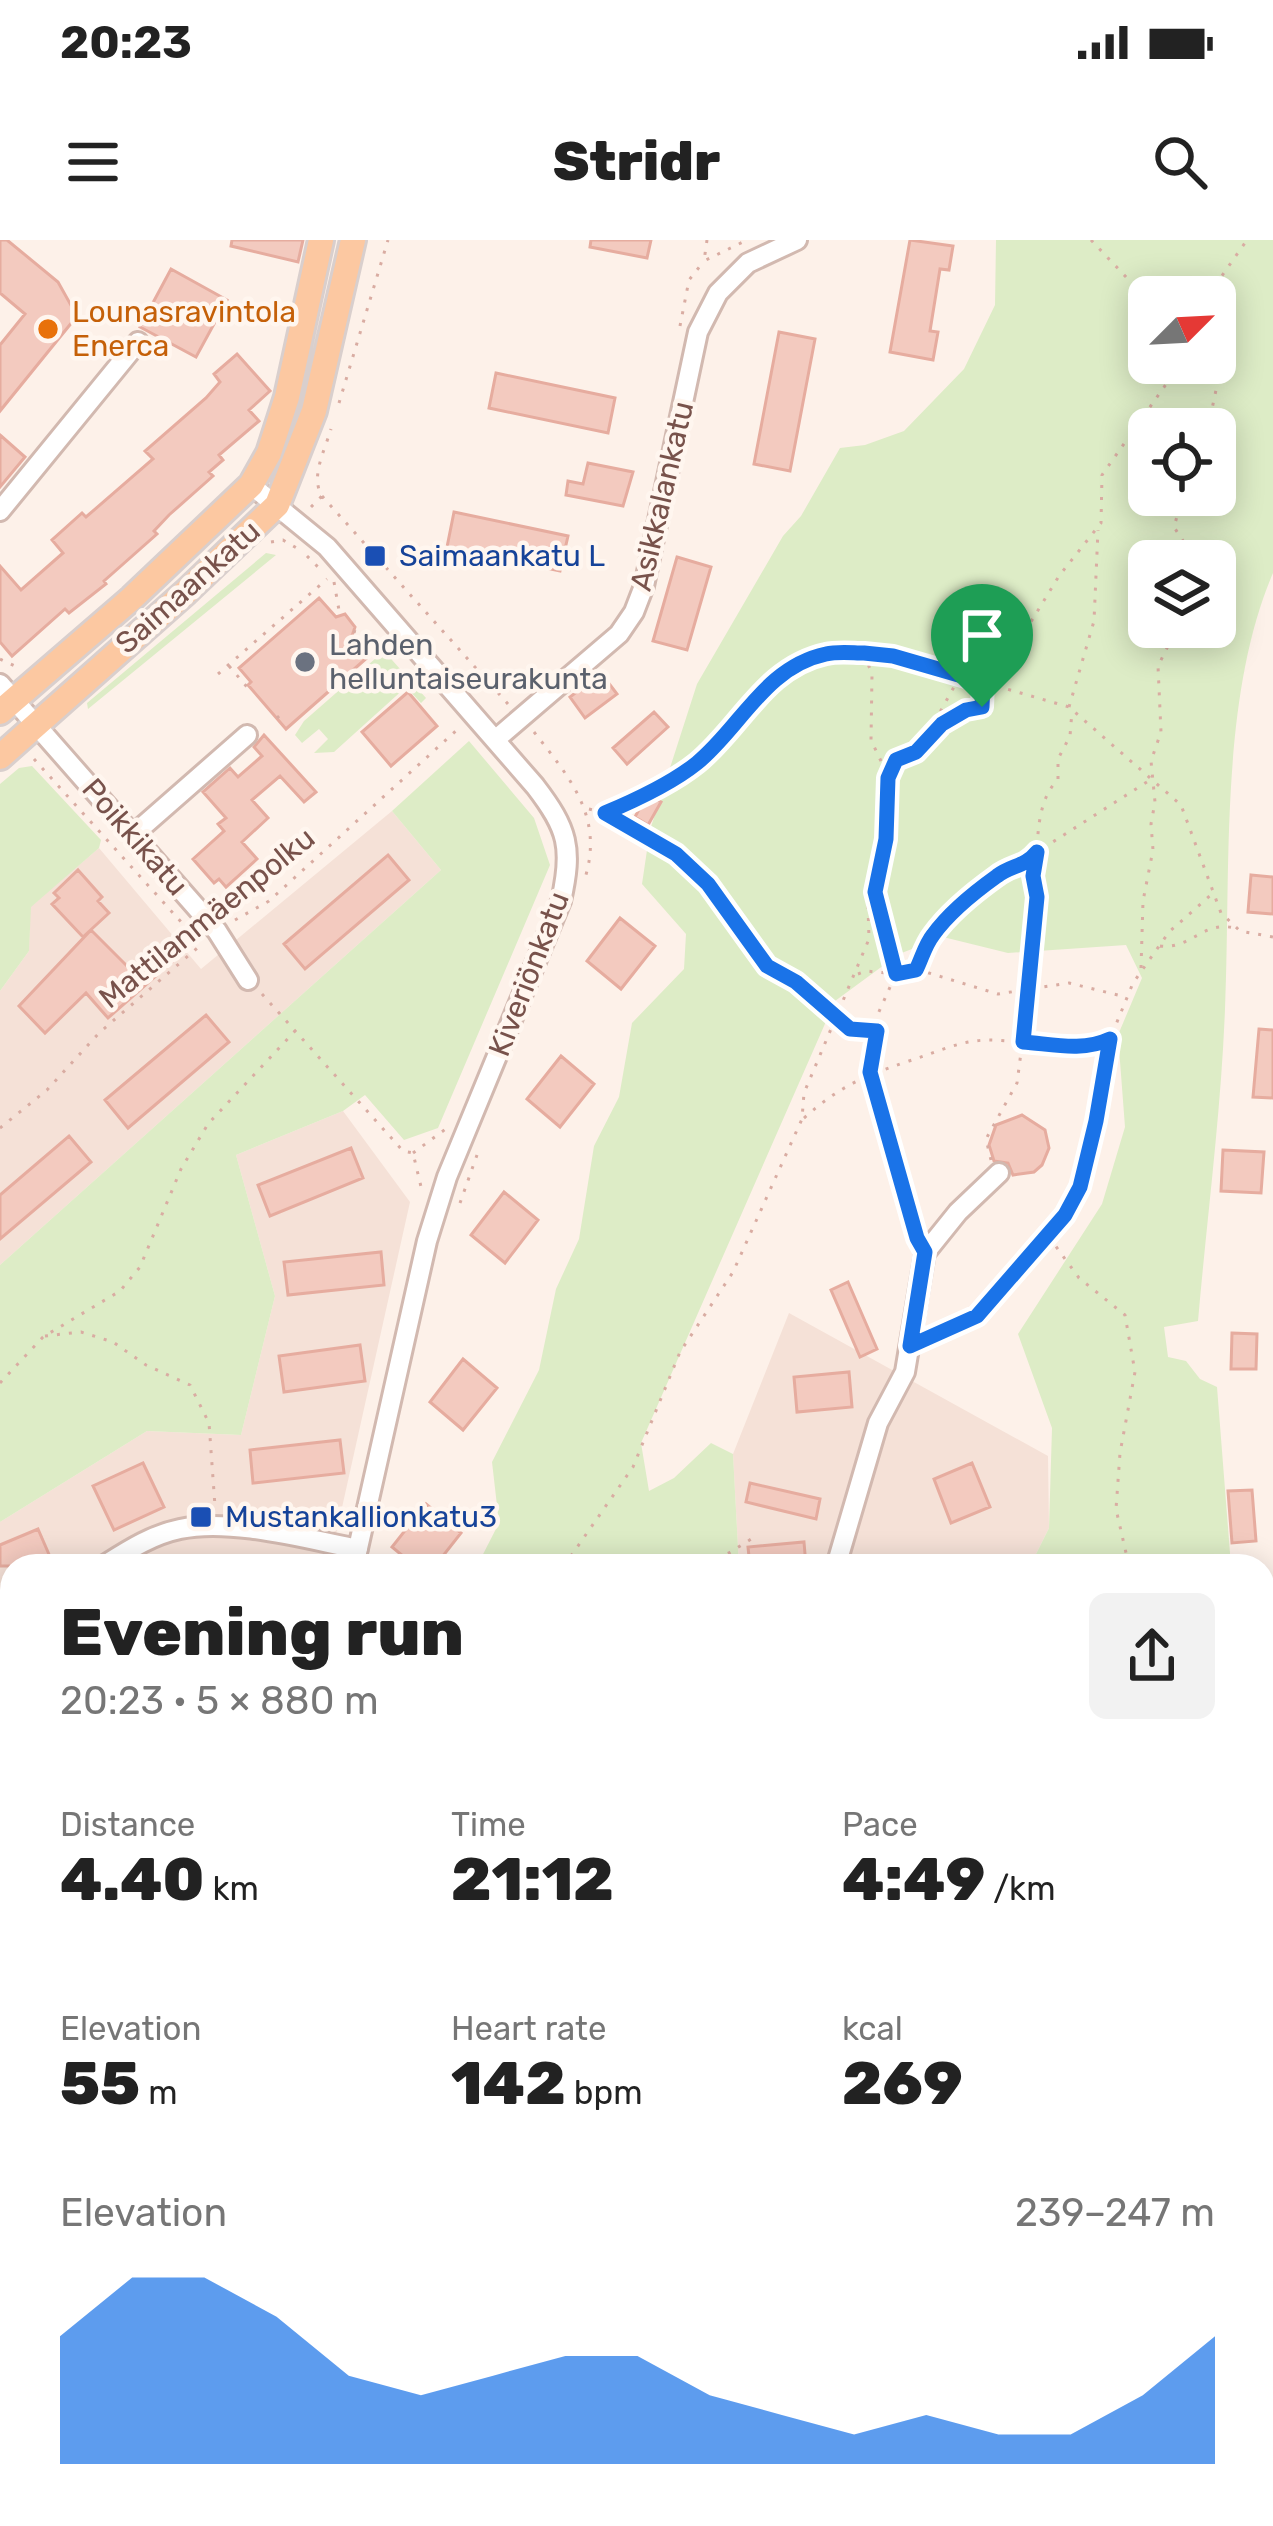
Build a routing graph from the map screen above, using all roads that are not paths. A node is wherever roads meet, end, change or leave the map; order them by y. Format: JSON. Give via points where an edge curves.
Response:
{"nodes":[{"id":1,"x":321,"y":240,"type":"edge"},
{"id":2,"x":353,"y":240,"type":"edge"},
{"id":3,"x":797,"y":240,"type":"edge"},
{"id":4,"x":138,"y":343,"type":"dead end"},
{"id":5,"x":251,"y":485,"type":"junction"},
{"id":6,"x":277,"y":505,"type":"junction"},
{"id":7,"x":0,"y":511,"type":"edge"},
{"id":8,"x":4,"y":695,"type":"edge"},
{"id":9,"x":45,"y":734,"type":"junction"},
{"id":10,"x":248,"y":735,"type":"dead end"},
{"id":11,"x":495,"y":740,"type":"junction"},
{"id":12,"x":10,"y":759,"type":"edge"},
{"id":13,"x":134,"y":834,"type":"junction"},
{"id":14,"x":248,"y":980,"type":"road end"},
{"id":15,"x":999,"y":1173,"type":"road end"},
{"id":16,"x":122,"y":1554,"type":"edge"},
{"id":17,"x":343,"y":1554,"type":"edge"},
{"id":18,"x":357,"y":1554,"type":"edge"},
{"id":19,"x":840,"y":1554,"type":"edge"}],
"edges":[{"from":1,"to":5,"type":"main road","name":"Saimaankatu","via":[[287,397]]},
{"from":2,"to":6,"type":"main road","name":"Saimaankatu","via":[[314,411]]},
{"from":3,"to":11,"type":"street","name":"Asikkalankatu","via":[[748,263],[718,292],[698,332],[634,612],[619,634]]},
{"from":4,"to":7,"type":"street"},
{"from":5,"to":6,"type":"street","name":"Kiveriönkatu"},
{"from":5,"to":8,"type":"main road","name":"Saimaankatu","via":[[132,598]]},
{"from":6,"to":9,"type":"main road","name":"Saimaankatu"},
{"from":6,"to":11,"type":"street","name":"Kiveriönkatu","via":[[327,548]]},
{"from":8,"to":9,"type":"street","name":"Poikkikatu"},
{"from":9,"to":12,"type":"main road","name":"Saimaankatu"},
{"from":9,"to":13,"type":"street","name":"Poikkikatu"},
{"from":10,"to":13,"type":"street"},
{"from":11,"to":18,"type":"street","name":"Kiveriönkatu","via":[[558,815],[568,868],[427,1241]]},
{"from":13,"to":14,"type":"street","name":"Poikkikatu"},
{"from":15,"to":19,"type":"street","via":[[925,1252],[905,1372],[878,1423]]},
{"from":16,"to":17,"type":"street","via":[[179,1529],[215,1525]]}]}
